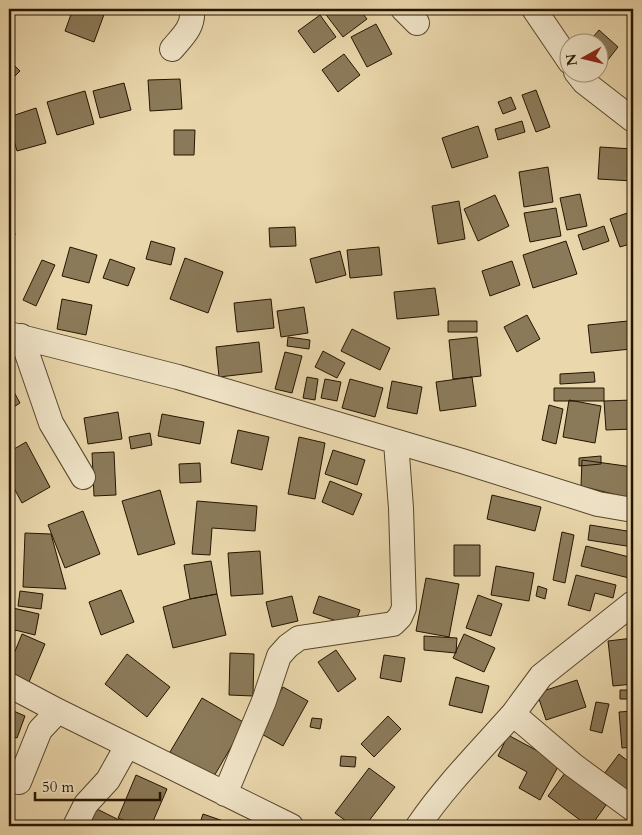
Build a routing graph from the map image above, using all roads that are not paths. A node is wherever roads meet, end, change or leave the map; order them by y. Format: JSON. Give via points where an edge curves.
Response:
{"nodes":[{"id":1,"x":192,"y":9,"type":"edge"},
{"id":2,"x":534,"y":9,"type":"edge"},
{"id":3,"x":560,"y":47,"type":"edge"},
{"id":4,"x":172,"y":49,"type":"dead end"},
{"id":5,"x":584,"y":82,"type":"edge"},
{"id":6,"x":633,"y":120,"type":"edge"},
{"id":7,"x":15,"y":335,"type":"edge"},
{"id":8,"x":396,"y":442,"type":"junction"},
{"id":9,"x":84,"y":477,"type":"dead end"},
{"id":10,"x":633,"y":510,"type":"edge"},
{"id":11,"x":633,"y":604,"type":"edge"},
{"id":12,"x":9,"y":685,"type":"edge"},
{"id":13,"x":58,"y":711,"type":"junction"},
{"id":14,"x":513,"y":714,"type":"junction"},
{"id":15,"x":127,"y":746,"type":"junction"},
{"id":16,"x":19,"y":782,"type":"dead end"},
{"id":17,"x":224,"y":794,"type":"junction"},
{"id":18,"x":633,"y":809,"type":"edge"},
{"id":19,"x":76,"y":826,"type":"edge"},
{"id":20,"x":290,"y":826,"type":"edge"},
{"id":21,"x":418,"y":826,"type":"edge"}],
"edges":[{"from":1,"to":4,"type":"street","via":[[193,18],[188,32]]},
{"from":2,"to":3,"type":"street"},
{"from":5,"to":6,"type":"street"},
{"from":7,"to":8,"type":"street","via":[[178,376]]},
{"from":7,"to":9,"type":"street","via":[[51,423]]},
{"from":8,"to":10,"type":"street","via":[[598,504]]},
{"from":8,"to":17,"type":"street","via":[[402,517],[404,608],[400,617],[393,624],[299,638],[288,646],[279,656],[264,701]]},
{"from":11,"to":14,"type":"street","via":[[542,676]]},
{"from":12,"to":13,"type":"street"},
{"from":13,"to":15,"type":"street"},
{"from":13,"to":16,"type":"street","via":[[40,730]]},
{"from":14,"to":18,"type":"street","via":[[573,765]]},
{"from":14,"to":21,"type":"street"},
{"from":15,"to":17,"type":"street"},
{"from":15,"to":19,"type":"street","via":[[108,780],[86,804]]},
{"from":17,"to":20,"type":"street"}]}
